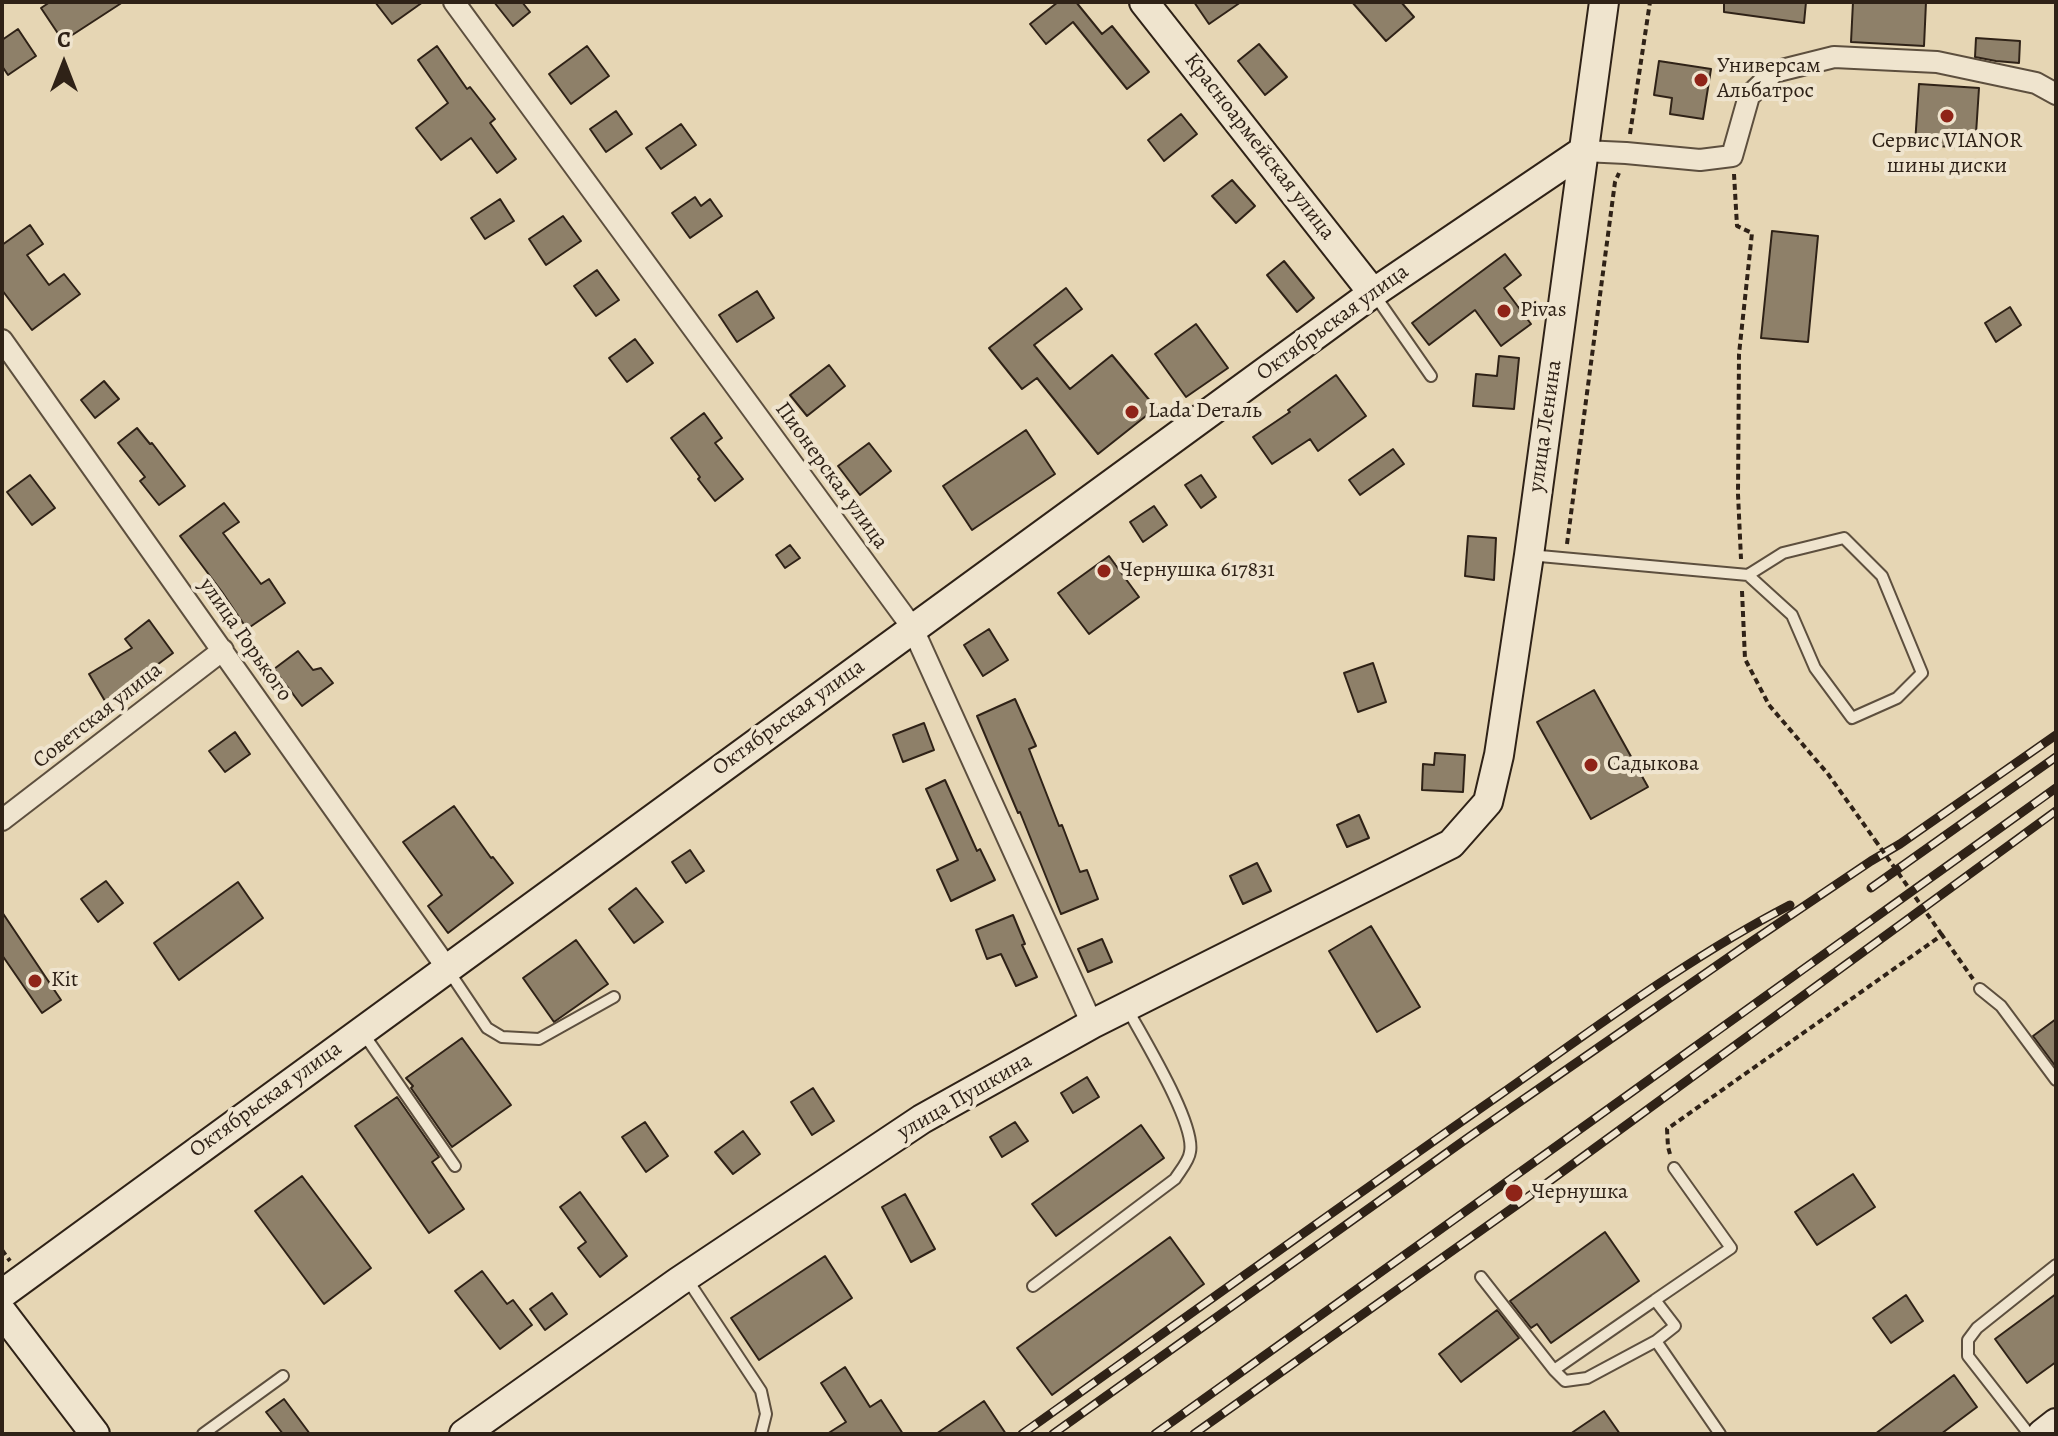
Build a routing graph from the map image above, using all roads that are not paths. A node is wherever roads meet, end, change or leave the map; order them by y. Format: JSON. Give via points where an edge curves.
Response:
{"nodes":[{"id":1,"x":454,"y":2,"type":"edge"},
{"id":2,"x":1144,"y":2,"type":"edge"},
{"id":3,"x":1604,"y":2,"type":"edge"},
{"id":4,"x":2056,"y":94,"type":"edge"},
{"id":5,"x":1583,"y":151,"type":"junction"},
{"id":6,"x":1373,"y":293,"type":"junction"},
{"id":7,"x":2,"y":340,"type":"edge"},
{"id":8,"x":1431,"y":376,"type":"dead end"},
{"id":9,"x":1529,"y":555,"type":"junction"},
{"id":10,"x":1745,"y":574,"type":"junction"},
{"id":11,"x":912,"y":627,"type":"junction"},
{"id":12,"x":223,"y":650,"type":"junction"},
{"id":13,"x":1488,"y":802,"type":"joint"},
{"id":14,"x":2,"y":820,"type":"edge"},
{"id":15,"x":447,"y":968,"type":"junction"},
{"id":16,"x":1980,"y":989,"type":"road end"},
{"id":17,"x":614,"y":997,"type":"dead end"},
{"id":18,"x":1126,"y":1007,"type":"junction"},
{"id":19,"x":1092,"y":1024,"type":"junction"},
{"id":20,"x":361,"y":1031,"type":"junction"},
{"id":21,"x":2056,"y":1080,"type":"edge"},
{"id":22,"x":455,"y":1166,"type":"dead end"},
{"id":23,"x":1674,"y":1168,"type":"road end"},
{"id":24,"x":2056,"y":1265,"type":"edge"},
{"id":25,"x":686,"y":1277,"type":"junction"},
{"id":26,"x":1481,"y":1277,"type":"dead end"},
{"id":27,"x":1033,"y":1286,"type":"dead end"},
{"id":28,"x":2,"y":1294,"type":"edge"},
{"id":29,"x":1655,"y":1300,"type":"junction"},
{"id":30,"x":2,"y":1312,"type":"edge"},
{"id":31,"x":1656,"y":1341,"type":"junction"},
{"id":32,"x":1554,"y":1370,"type":"junction"},
{"id":33,"x":283,"y":1376,"type":"dead end"},
{"id":34,"x":2056,"y":1423,"type":"edge"},
{"id":35,"x":95,"y":1434,"type":"edge"},
{"id":36,"x":203,"y":1434,"type":"edge"},
{"id":37,"x":464,"y":1434,"type":"edge"},
{"id":38,"x":761,"y":1434,"type":"edge"},
{"id":39,"x":1720,"y":1434,"type":"edge"},
{"id":40,"x":2029,"y":1434,"type":"edge"},
{"id":41,"x":2042,"y":1434,"type":"edge"}],
"edges":[{"from":1,"to":11,"type":"street","name":"Пионерская улица"},
{"from":2,"to":6,"type":"street","name":"Красноармейская улица"},
{"from":3,"to":5,"type":"street","name":"улица Ленина"},
{"from":4,"to":5,"type":"street","via":[[2036,83],[1937,62],[1834,57],[1774,72],[1749,96],[1732,156],[1700,160]]},
{"from":5,"to":6,"type":"street","name":"Октябрьская улица"},
{"from":5,"to":9,"type":"street","name":"улица Ленина"},
{"from":6,"to":8,"type":"lane"},
{"from":6,"to":11,"type":"street","name":"Октябрьская улица"},
{"from":7,"to":12,"type":"street","name":"улица Горького"},
{"from":9,"to":10,"type":"lane"},
{"from":9,"to":13,"type":"street","name":"улица Ленина"},
{"from":10,"to":10,"type":"lane","via":[[1792,615],[1815,668],[1852,718],[1897,698],[1922,673],[1882,576],[1844,538],[1783,553]]},
{"from":11,"to":15,"type":"street","name":"Октябрьская улица"},
{"from":11,"to":19,"type":"street","name":"Пионерская улица"},
{"from":12,"to":14,"type":"street","name":"Советская улица"},
{"from":12,"to":15,"type":"street","name":"улица Горького"},
{"from":13,"to":18,"type":"street","name":"улица Пушкина","via":[[1451,844]]},
{"from":15,"to":17,"type":"lane","via":[[487,1028],[502,1037],[539,1039]]},
{"from":15,"to":20,"type":"street","name":"Октябрьская улица"},
{"from":16,"to":21,"type":"lane","via":[[2001,1006]]},
{"from":18,"to":19,"type":"street","name":"улица Пушкина"},
{"from":18,"to":27,"type":"lane","via":[[1182,1112],[1191,1137],[1190,1154],[1175,1179]]},
{"from":19,"to":25,"type":"street","name":"улица Пушкина","via":[[922,1119]]},
{"from":20,"to":22,"type":"lane"},
{"from":20,"to":28,"type":"street","name":"Октябрьская улица"},
{"from":23,"to":29,"type":"lane","via":[[1731,1248]]},
{"from":24,"to":40,"type":"lane","via":[[1968,1340],[1968,1356]]},
{"from":25,"to":37,"type":"street","name":"улица Пушкина"},
{"from":25,"to":38,"type":"lane","via":[[761,1391],[766,1414]]},
{"from":26,"to":32,"type":"lane"},
{"from":29,"to":31,"type":"lane","via":[[1675,1326]]},
{"from":29,"to":32,"type":"lane"},
{"from":30,"to":35,"type":"street"},
{"from":31,"to":32,"type":"lane","via":[[1587,1378],[1565,1381]]},
{"from":31,"to":39,"type":"lane"},
{"from":33,"to":36,"type":"lane"},
{"from":34,"to":41,"type":"street"}]}
